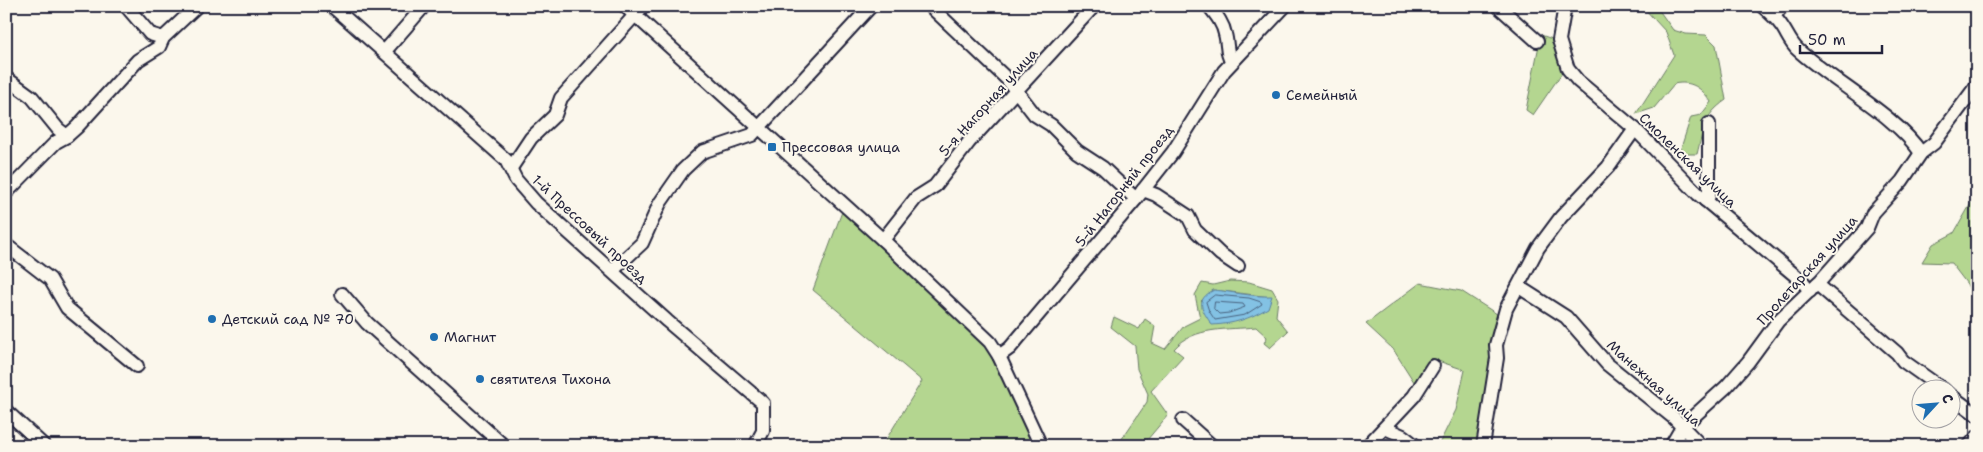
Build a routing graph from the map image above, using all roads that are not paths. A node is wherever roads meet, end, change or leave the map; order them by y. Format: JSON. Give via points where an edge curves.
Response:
{"nodes":[{"id":1,"x":126,"y":6,"type":"edge"},
{"id":2,"x":198,"y":6,"type":"edge"},
{"id":3,"x":332,"y":6,"type":"edge"},
{"id":4,"x":424,"y":6,"type":"edge"},
{"id":5,"x":625,"y":6,"type":"edge"},
{"id":6,"x":871,"y":6,"type":"edge"},
{"id":7,"x":930,"y":6,"type":"edge"},
{"id":8,"x":1094,"y":6,"type":"edge"},
{"id":9,"x":1208,"y":6,"type":"edge"},
{"id":10,"x":1285,"y":6,"type":"edge"},
{"id":11,"x":1498,"y":6,"type":"edge"},
{"id":12,"x":1566,"y":6,"type":"edge"},
{"id":13,"x":1762,"y":6,"type":"edge"},
{"id":14,"x":1782,"y":6,"type":"edge"},
{"id":15,"x":639,"y":11,"type":"edge"},
{"id":16,"x":1774,"y":16,"type":"junction"},
{"id":17,"x":163,"y":38,"type":"junction"},
{"id":18,"x":1537,"y":41,"type":"dead end"},
{"id":19,"x":385,"y":51,"type":"junction"},
{"id":20,"x":1232,"y":62,"type":"junction"},
{"id":21,"x":6,"y":78,"type":"edge"},
{"id":22,"x":1977,"y":85,"type":"edge"},
{"id":23,"x":1016,"y":92,"type":"junction"},
{"id":24,"x":1709,"y":124,"type":"dead end"},
{"id":25,"x":761,"y":127,"type":"junction"},
{"id":26,"x":1635,"y":129,"type":"junction"},
{"id":27,"x":67,"y":136,"type":"junction"},
{"id":28,"x":1921,"y":153,"type":"junction"},
{"id":29,"x":511,"y":168,"type":"junction"},
{"id":30,"x":6,"y":193,"type":"edge"},
{"id":31,"x":1140,"y":194,"type":"junction"},
{"id":32,"x":1705,"y":200,"type":"junction"},
{"id":33,"x":883,"y":240,"type":"junction"},
{"id":34,"x":6,"y":245,"type":"edge"},
{"id":35,"x":1238,"y":266,"type":"dead end"},
{"id":36,"x":612,"y":271,"type":"junction"},
{"id":37,"x":1519,"y":287,"type":"junction"},
{"id":38,"x":1813,"y":288,"type":"junction"},
{"id":39,"x":342,"y":294,"type":"dead end"},
{"id":40,"x":999,"y":356,"type":"junction"},
{"id":41,"x":137,"y":366,"type":"dead end"},
{"id":42,"x":1433,"y":366,"type":"dead end"},
{"id":43,"x":1930,"y":380,"type":"edge"},
{"id":44,"x":1960,"y":402,"type":"edge"},
{"id":45,"x":6,"y":411,"type":"edge"},
{"id":46,"x":1977,"y":415,"type":"edge"},
{"id":47,"x":1183,"y":420,"type":"dead end"},
{"id":48,"x":1682,"y":427,"type":"junction"},
{"id":49,"x":1385,"y":428,"type":"junction"},
{"id":50,"x":1977,"y":437,"type":"edge"},
{"id":51,"x":44,"y":446,"type":"edge"},
{"id":52,"x":504,"y":446,"type":"edge"},
{"id":53,"x":755,"y":446,"type":"edge"},
{"id":54,"x":1041,"y":446,"type":"edge"},
{"id":55,"x":1212,"y":446,"type":"edge"},
{"id":56,"x":1367,"y":446,"type":"edge"},
{"id":57,"x":1416,"y":446,"type":"edge"},
{"id":58,"x":1484,"y":446,"type":"edge"},
{"id":59,"x":1671,"y":446,"type":"edge"},
{"id":60,"x":1700,"y":446,"type":"edge"},
{"id":61,"x":1969,"y":446,"type":"edge"}],
"edges":[{"from":1,"to":17,"type":"street","via":[[150,34]]},
{"from":2,"to":17,"type":"street"},
{"from":3,"to":19,"type":"street","name":"1-й Прессовый проезд"},
{"from":4,"to":19,"type":"street"},
{"from":5,"to":15,"type":"street"},
{"from":6,"to":25,"type":"street"},
{"from":7,"to":23,"type":"street","via":[[1007,79]]},
{"from":8,"to":23,"type":"street","name":"5-я Нагорная улица"},
{"from":9,"to":20,"type":"street","via":[[1222,26],[1228,58]]},
{"from":10,"to":20,"type":"street","name":"5-й Нагорный проезд"},
{"from":11,"to":18,"type":"street"},
{"from":12,"to":26,"type":"street","name":"Смоленская улица","via":[[1559,40],[1568,69]]},
{"from":13,"to":16,"type":"street"},
{"from":14,"to":16,"type":"street"},
{"from":15,"to":25,"type":"street"},
{"from":15,"to":29,"type":"street","via":[[561,98],[555,115],[531,138]]},
{"from":16,"to":28,"type":"street","via":[[1794,47],[1884,116],[1915,143]]},
{"from":17,"to":27,"type":"street","via":[[159,47],[138,60]]},
{"from":19,"to":29,"type":"street","name":"1-й Прессовый проезд"},
{"from":20,"to":31,"type":"street","name":"5-й Нагорный проезд"},
{"from":21,"to":27,"type":"street","via":[[32,97]]},
{"from":22,"to":28,"type":"street","name":"Пролетарская улица","via":[[1934,143]]},
{"from":23,"to":31,"type":"street","via":[[1035,115],[1051,125],[1078,151]]},
{"from":23,"to":33,"type":"street","name":"5-я Нагорная улица","via":[[969,142],[935,186],[916,198]]},
{"from":24,"to":32,"type":"street","via":[[1709,196]]},
{"from":25,"to":33,"type":"street"},
{"from":25,"to":36,"type":"street","via":[[752,136],[702,152],[683,170],[660,203],[642,243]]},
{"from":26,"to":32,"type":"street","name":"Смоленская улица"},
{"from":26,"to":37,"type":"street","via":[[1608,167],[1561,217],[1538,248]]},
{"from":27,"to":30,"type":"street","via":[[56,142]]},
{"from":28,"to":38,"type":"street","name":"Пролетарская улица","via":[[1874,213],[1868,228]]},
{"from":29,"to":36,"type":"street","name":"1-й Прессовый проезд","via":[[516,180],[536,203]]},
{"from":31,"to":35,"type":"street","via":[[1156,195],[1188,216],[1195,230]]},
{"from":31,"to":40,"type":"street","name":"5-й Нагорный проезд","via":[[1010,348]]},
{"from":32,"to":38,"type":"street","name":"Смоленская улица"},
{"from":33,"to":40,"type":"street","via":[[990,342]]},
{"from":34,"to":41,"type":"street","via":[[50,279],[67,308]]},
{"from":36,"to":53,"type":"street","name":"1-й Прессовый проезд","via":[[763,403],[763,431]]},
{"from":37,"to":48,"type":"street","name":"Манежная улица","via":[[1566,317],[1608,364]]},
{"from":37,"to":58,"type":"street","via":[[1506,309],[1499,330]]},
{"from":38,"to":43,"type":"street","name":"Смоленская улица"},
{"from":38,"to":48,"type":"street","name":"Пролетарская улица","via":[[1778,321],[1726,387]]},
{"from":39,"to":52,"type":"street","via":[[366,323]]},
{"from":40,"to":54,"type":"street"},
{"from":42,"to":49,"type":"street","via":[[1414,396]]},
{"from":44,"to":46,"type":"street"},
{"from":45,"to":51,"type":"street"},
{"from":47,"to":55,"type":"street"},
{"from":48,"to":59,"type":"street","name":"Пролетарская улица"},
{"from":48,"to":60,"type":"street","name":"Манежная улица"},
{"from":49,"to":56,"type":"street"},
{"from":49,"to":57,"type":"street"},
{"from":50,"to":61,"type":"street"}]}
